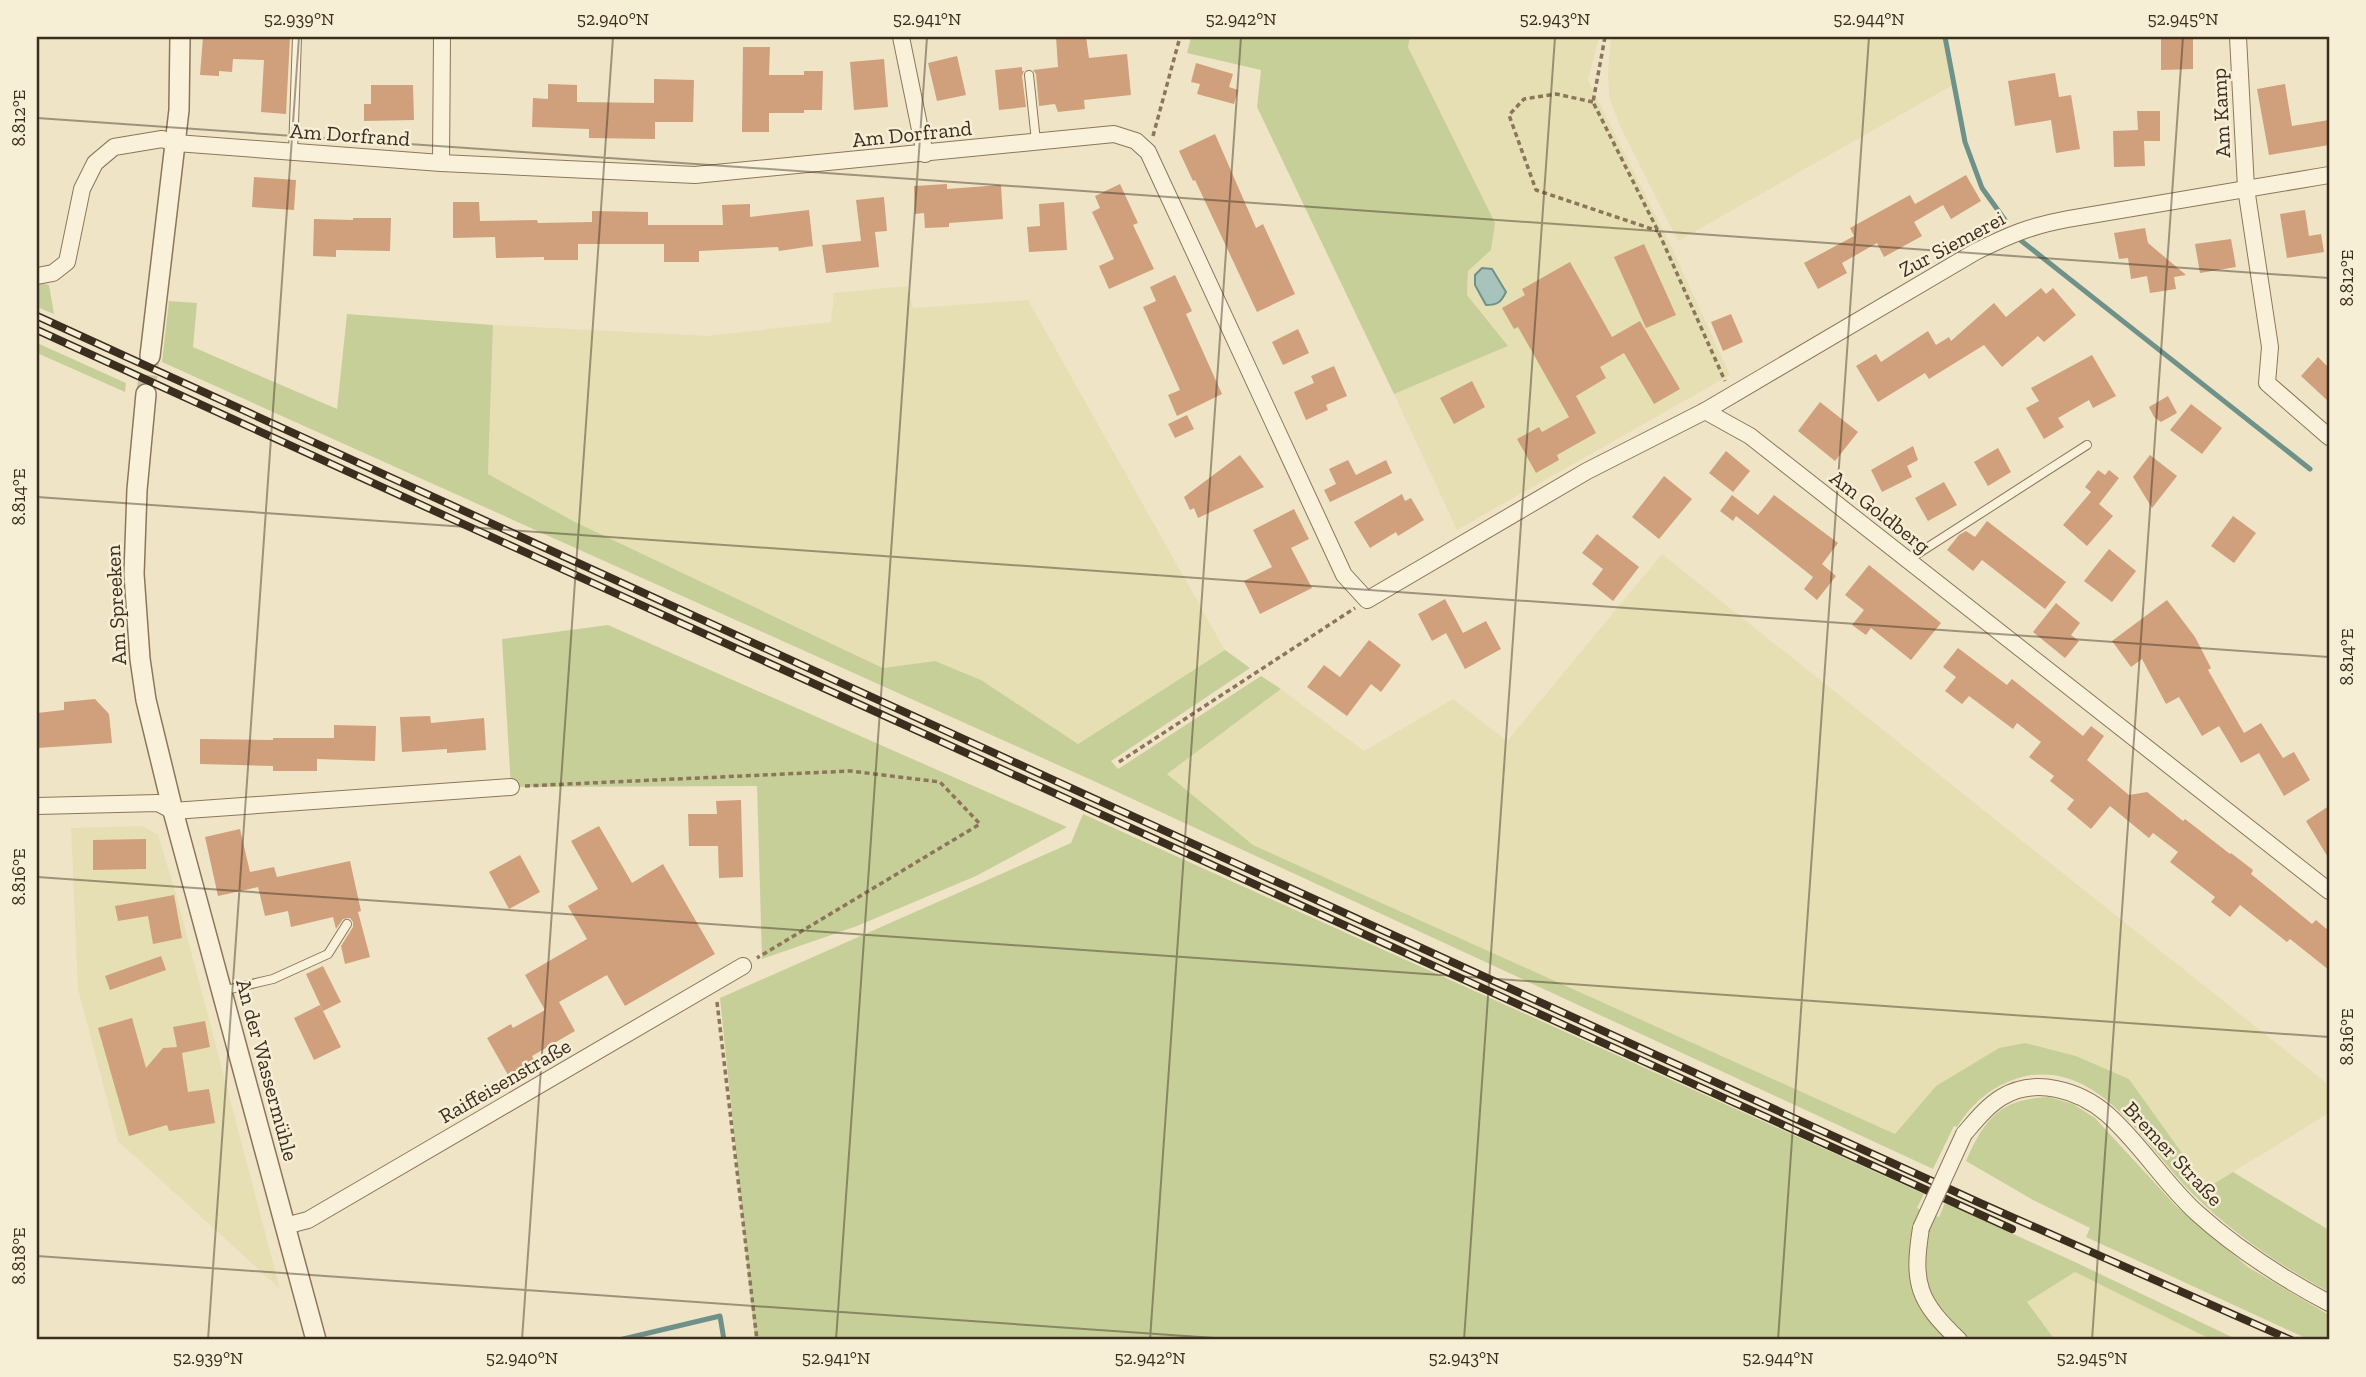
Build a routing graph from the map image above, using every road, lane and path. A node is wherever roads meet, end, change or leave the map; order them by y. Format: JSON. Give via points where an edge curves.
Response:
{"nodes":[{"id":1,"x":180,"y":37,"type":"edge"},
{"id":2,"x":297,"y":37,"type":"edge"},
{"id":3,"x":442,"y":37,"type":"edge"},
{"id":4,"x":901,"y":37,"type":"edge"},
{"id":5,"x":1180,"y":37,"type":"edge"},
{"id":6,"x":1605,"y":37,"type":"edge"},
{"id":7,"x":2238,"y":37,"type":"edge"},
{"id":8,"x":1029,"y":75,"type":"dead end"},
{"id":9,"x":1593,"y":102,"type":"junction"},
{"id":10,"x":1037,"y":142,"type":"junction"},
{"id":11,"x":176,"y":143,"type":"junction"},
{"id":12,"x":293,"y":152,"type":"junction"},
{"id":13,"x":1148,"y":152,"type":"junction"},
{"id":14,"x":925,"y":154,"type":"junction"},
{"id":15,"x":441,"y":163,"type":"junction"},
{"id":16,"x":2329,"y":175,"type":"edge"},
{"id":17,"x":2246,"y":188,"type":"junction"},
{"id":18,"x":1658,"y":231,"type":"junction"},
{"id":19,"x":37,"y":276,"type":"edge"},
{"id":20,"x":150,"y":356,"type":"tunnel mouth"},
{"id":21,"x":146,"y":394,"type":"tunnel mouth"},
{"id":22,"x":1731,"y":394,"type":"junction"},
{"id":23,"x":1705,"y":411,"type":"junction"},
{"id":24,"x":2329,"y":437,"type":"edge"},
{"id":25,"x":2087,"y":445,"type":"dead end"},
{"id":26,"x":1908,"y":560,"type":"junction"},
{"id":27,"x":1367,"y":600,"type":"junction"},
{"id":28,"x":1119,"y":762,"type":"dead end"},
{"id":29,"x":511,"y":787,"type":"joint"},
{"id":30,"x":37,"y":806,"type":"edge"},
{"id":31,"x":173,"y":811,"type":"junction"},
{"id":32,"x":2329,"y":891,"type":"edge"},
{"id":33,"x":347,"y":924,"type":"dead end"},
{"id":34,"x":743,"y":966,"type":"joint"},
{"id":35,"x":715,"y":984,"type":"junction"},
{"id":36,"x":222,"y":991,"type":"junction"},
{"id":37,"x":285,"y":1226,"type":"junction"},
{"id":38,"x":2329,"y":1303,"type":"edge"},
{"id":39,"x":316,"y":1340,"type":"edge"},
{"id":40,"x":757,"y":1340,"type":"edge"},
{"id":41,"x":1959,"y":1340,"type":"edge"}],
"edges":[{"from":1,"to":11,"type":"street"},
{"from":2,"to":12,"type":"lane"},
{"from":3,"to":15,"type":"street"},
{"from":4,"to":14,"type":"street"},
{"from":5,"to":13,"type":"path"},
{"from":6,"to":9,"type":"path"},
{"from":7,"to":17,"type":"street","name":"Am Kamp"},
{"from":8,"to":10,"type":"lane"},
{"from":9,"to":18,"type":"path"},
{"from":9,"to":18,"type":"path","via":[[1556,94],[1524,99],[1508,115],[1536,190]]},
{"from":10,"to":13,"type":"street","name":"Am Dorfrand","via":[[1114,134],[1136,141]]},
{"from":10,"to":14,"type":"street","name":"Am Dorfrand"},
{"from":11,"to":12,"type":"street","name":"Am Dorfrand"},
{"from":11,"to":19,"type":"street","name":"Am Dorfrand","via":[[162,139],[114,147],[95,163],[82,189],[67,262],[53,273]]},
{"from":11,"to":20,"type":"street"},
{"from":12,"to":15,"type":"street","name":"Am Dorfrand"},
{"from":13,"to":27,"type":"street","via":[[1344,575]]},
{"from":14,"to":15,"type":"street","name":"Am Dorfrand","via":[[695,175]]},
{"from":16,"to":17,"type":"street","name":"Zur Siemerei"},
{"from":17,"to":22,"type":"street","name":"Zur Siemerei","via":[[2045,223],[2009,235]]},
{"from":17,"to":24,"type":"street","name":"Am Kamp","via":[[2270,347],[2267,383]]},
{"from":18,"to":22,"type":"path"},
{"from":21,"to":31,"type":"street","name":"Am Spreeken","via":[[134,574],[146,700]]},
{"from":22,"to":23,"type":"street","name":"Zur Siemerei"},
{"from":23,"to":26,"type":"street","name":"Am Goldberg","via":[[1750,436]]},
{"from":23,"to":27,"type":"street","via":[[1587,471]]},
{"from":25,"to":26,"type":"lane"},
{"from":26,"to":32,"type":"street","name":"Am Goldberg"},
{"from":27,"to":28,"type":"path"},
{"from":29,"to":31,"type":"street"},
{"from":29,"to":34,"type":"path","via":[[850,771],[940,782],[980,824]]},
{"from":30,"to":31,"type":"street","via":[[158,803]]},
{"from":31,"to":36,"type":"street","name":"An der Wassermühle"},
{"from":33,"to":36,"type":"lane","via":[[328,954],[274,979]]},
{"from":34,"to":35,"type":"street","name":"Raiffeisenstraße"},
{"from":35,"to":37,"type":"street","name":"Raiffeisenstraße","via":[[308,1220]]},
{"from":35,"to":40,"type":"path"},
{"from":36,"to":37,"type":"street","name":"An der Wassermühle"},
{"from":37,"to":39,"type":"street","name":"An der Wassermühle"},
{"from":38,"to":41,"type":"street","name":"Bremer Straße","bridge":true,"via":[[2239,1249],[2194,1210],[2106,1113],[2077,1094],[2028,1088],[2004,1096],[1981,1113],[1964,1134],[1922,1228],[1916,1260],[1919,1289],[1938,1320]]}]}
